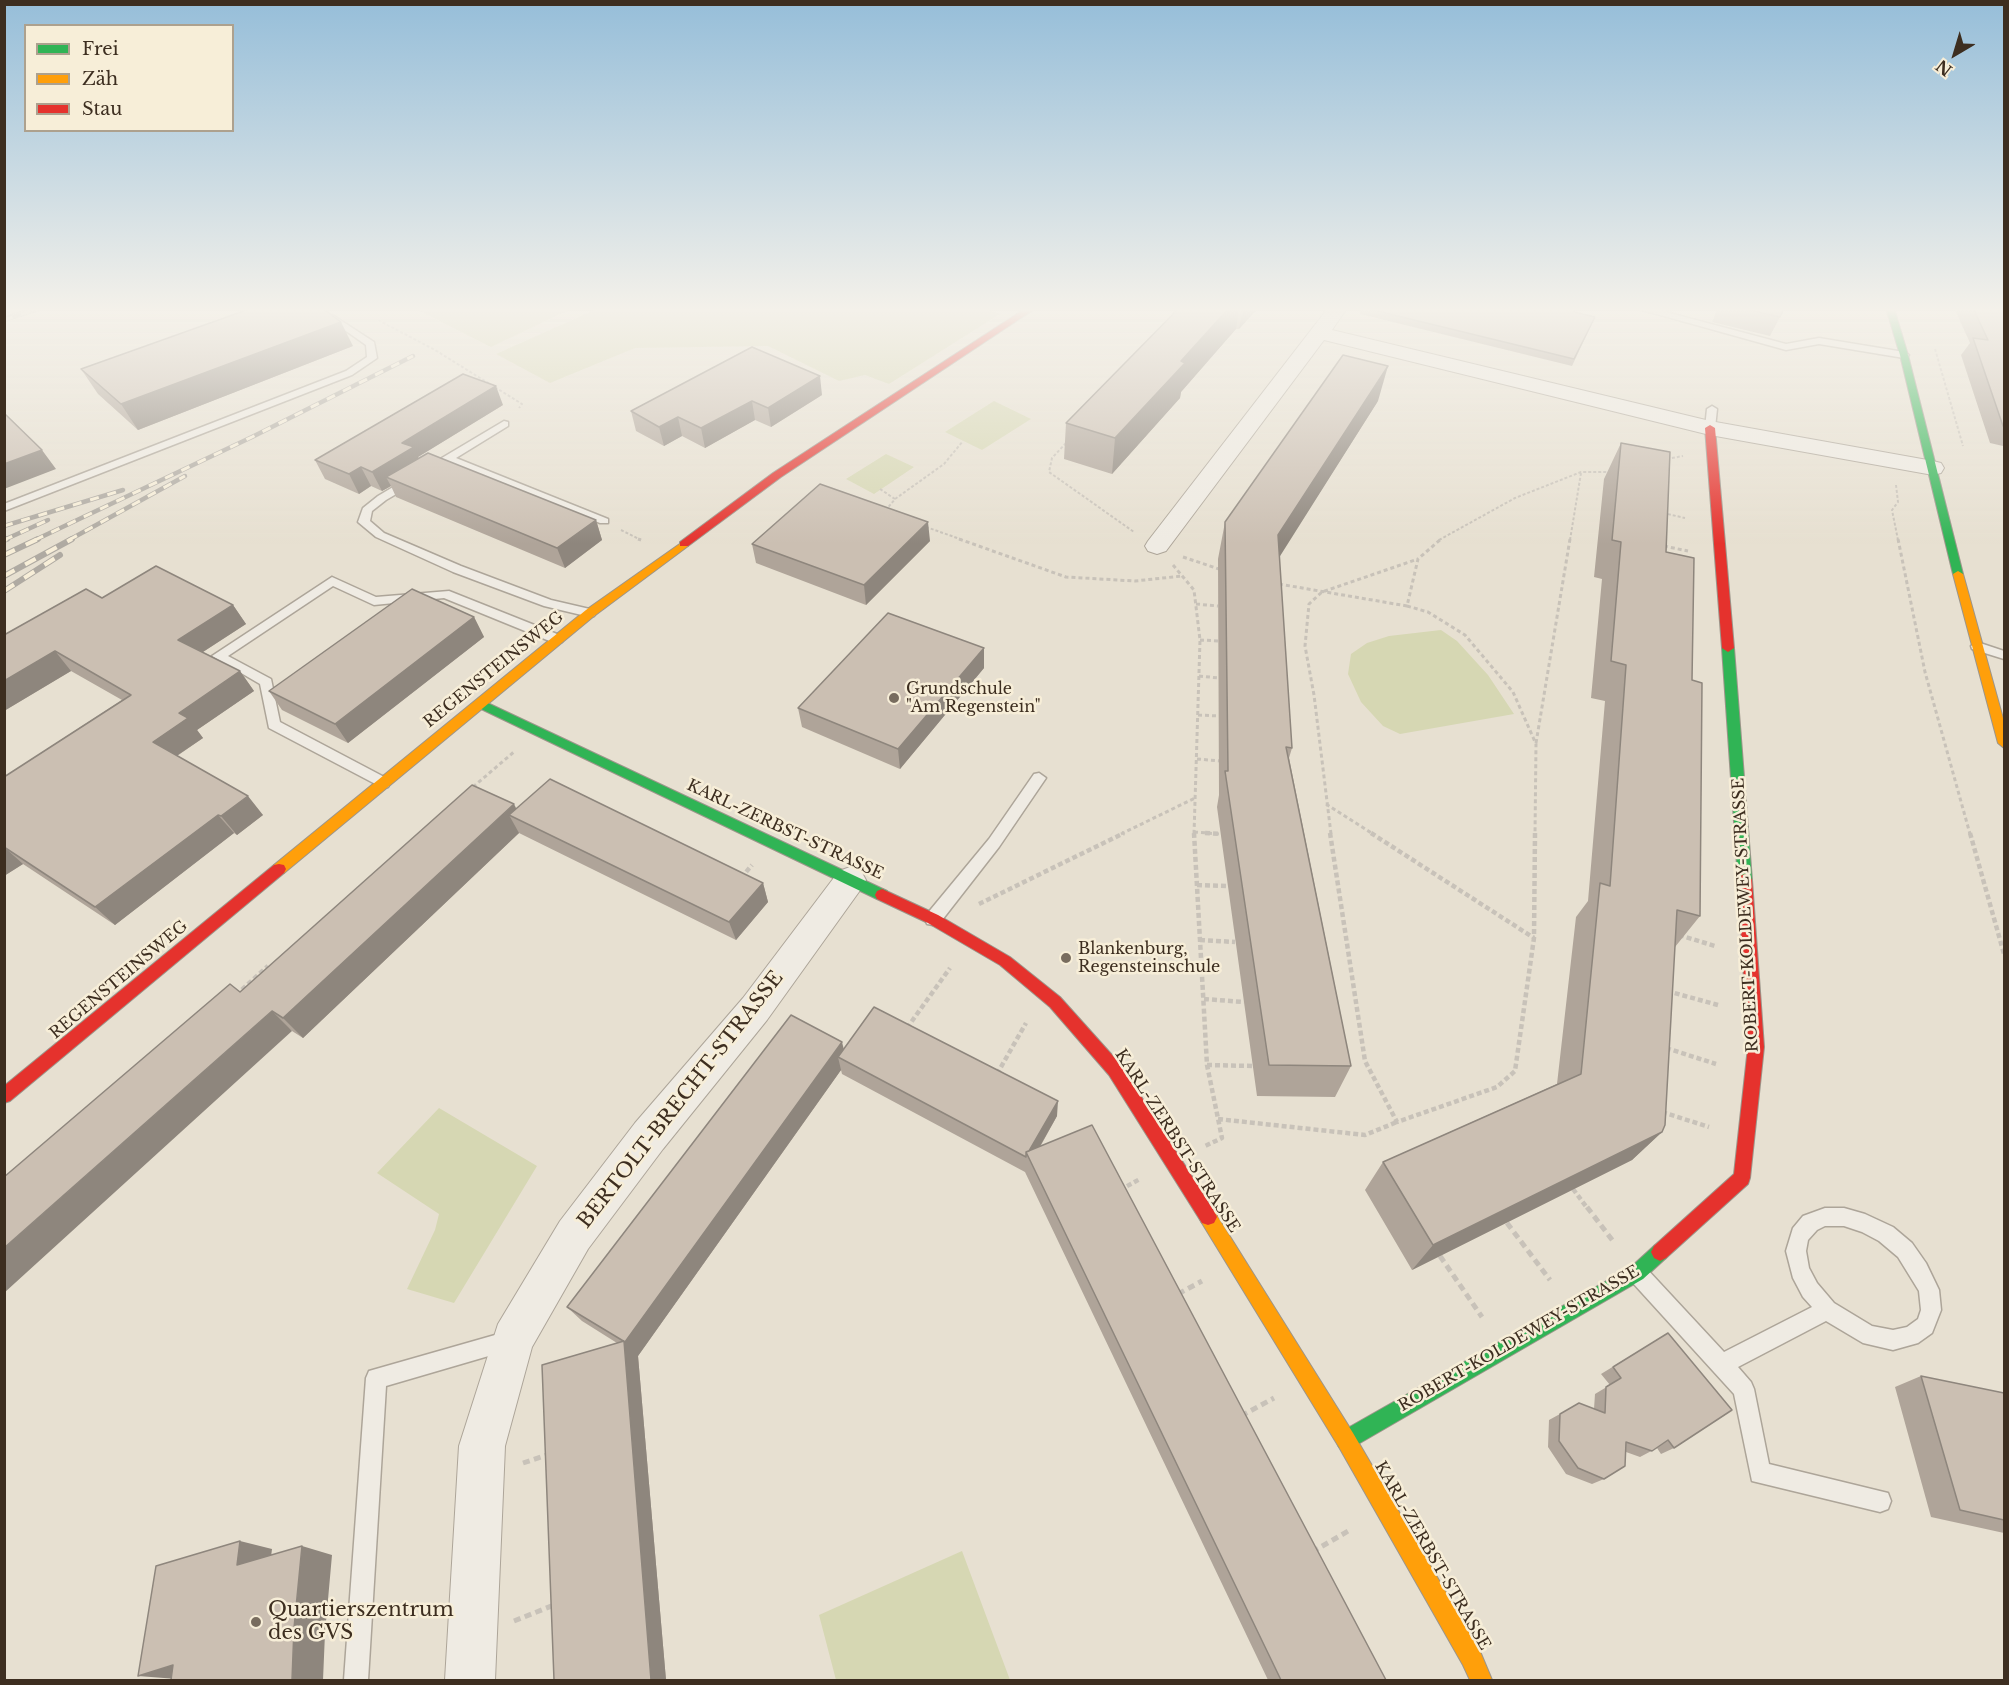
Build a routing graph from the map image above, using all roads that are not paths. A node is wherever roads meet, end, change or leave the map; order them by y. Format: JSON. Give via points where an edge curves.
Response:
{"nodes":[{"id":1,"x":314,"y":387,"type":"edge"},
{"id":2,"x":912,"y":387,"type":"edge"},
{"id":3,"x":1279,"y":387,"type":"edge"},
{"id":4,"x":1538,"y":387,"type":"edge"},
{"id":5,"x":1912,"y":387,"type":"edge"},
{"id":6,"x":504,"y":424,"type":"road end"},
{"id":7,"x":1711,"y":429,"type":"junction"},
{"id":8,"x":448,"y":459,"type":"junction"},
{"id":9,"x":1933,"y":468,"type":"junction"},
{"id":10,"x":4,"y":508,"type":"edge"},
{"id":11,"x":604,"y":521,"type":"road end"},
{"id":12,"x":1156,"y":546,"type":"road end"},
{"id":13,"x":590,"y":613,"type":"junction"},
{"id":14,"x":557,"y":639,"type":"junction"},
{"id":15,"x":1977,"y":646,"type":"junction"},
{"id":16,"x":2004,"y":655,"type":"edge"},
{"id":17,"x":479,"y":703,"type":"junction"},
{"id":18,"x":2004,"y":743,"type":"edge"},
{"id":19,"x":1039,"y":778,"type":"dead end"},
{"id":20,"x":383,"y":783,"type":"junction"},
{"id":21,"x":850,"y":880,"type":"junction"},
{"id":22,"x":933,"y":919,"type":"junction"},
{"id":23,"x":4,"y":1096,"type":"edge"},
{"id":24,"x":1637,"y":1273,"type":"junction"},
{"id":25,"x":1827,"y":1310,"type":"junction"},
{"id":26,"x":513,"y":1339,"type":"junction"},
{"id":27,"x":1722,"y":1364,"type":"junction"},
{"id":28,"x":1346,"y":1440,"type":"junction"},
{"id":29,"x":1880,"y":1501,"type":"dead end"},
{"id":30,"x":356,"y":1680,"type":"edge"},
{"id":31,"x":470,"y":1680,"type":"edge"},
{"id":32,"x":1481,"y":1680,"type":"edge"}],
"edges":[{"from":1,"to":10,"type":"lane"},
{"from":2,"to":13,"type":"street","name":"REGENSTEINSWEG","via":[[777,475]]},
{"from":3,"to":12,"type":"street"},
{"from":4,"to":7,"type":"street"},
{"from":5,"to":9,"type":"street"},
{"from":6,"to":8,"type":"lane"},
{"from":7,"to":9,"type":"street"},
{"from":7,"to":24,"type":"street","name":"ROBERT-KOLDEWEY-STRASSE","via":[[1756,1047],[1742,1178]]},
{"from":8,"to":11,"type":"lane"},
{"from":8,"to":13,"type":"lane","via":[[382,498],[367,510],[364,522],[380,535],[457,569],[548,603]]},
{"from":9,"to":15,"type":"street"},
{"from":13,"to":14,"type":"street","name":"REGENSTEINSWEG"},
{"from":14,"to":17,"type":"street","name":"REGENSTEINSWEG"},
{"from":14,"to":20,"type":"lane","via":[[445,594],[374,601],[332,581],[218,656],[266,682],[274,725]]},
{"from":15,"to":16,"type":"lane"},
{"from":15,"to":18,"type":"street"},
{"from":17,"to":20,"type":"street","name":"REGENSTEINSWEG"},
{"from":17,"to":21,"type":"street","name":"KARL-ZERBST-STRASSE"},
{"from":19,"to":22,"type":"lane","via":[[994,843]]},
{"from":20,"to":23,"type":"street","name":"REGENSTEINSWEG"},
{"from":21,"to":22,"type":"street","name":"KARL-ZERBST-STRASSE"},
{"from":21,"to":26,"type":"street","name":"BERTOLT-BRECHT-STRASSE","via":[[755,1009],[649,1136],[574,1235]]},
{"from":22,"to":28,"type":"street","name":"KARL-ZERBST-STRASSE","via":[[1032,981],[1115,1070]]},
{"from":24,"to":27,"type":"lane"},
{"from":24,"to":28,"type":"street","name":"ROBERT-KOLDEWEY-STRASSE"},
{"from":25,"to":25,"type":"lane","via":[[1870,1336],[1893,1340],[1911,1336],[1925,1326],[1931,1310],[1929,1290],[1905,1250],[1864,1223],[1825,1217],[1810,1223],[1800,1235],[1796,1251],[1800,1271]]},
{"from":25,"to":27,"type":"lane"},
{"from":26,"to":30,"type":"lane","via":[[376,1378]]},
{"from":26,"to":31,"type":"street","name":"BERTOLT-BRECHT-STRASSE","via":[[482,1446]]},
{"from":27,"to":29,"type":"lane","via":[[1744,1389],[1760,1473]]},
{"from":28,"to":32,"type":"street","name":"KARL-ZERBST-STRASSE"}]}
